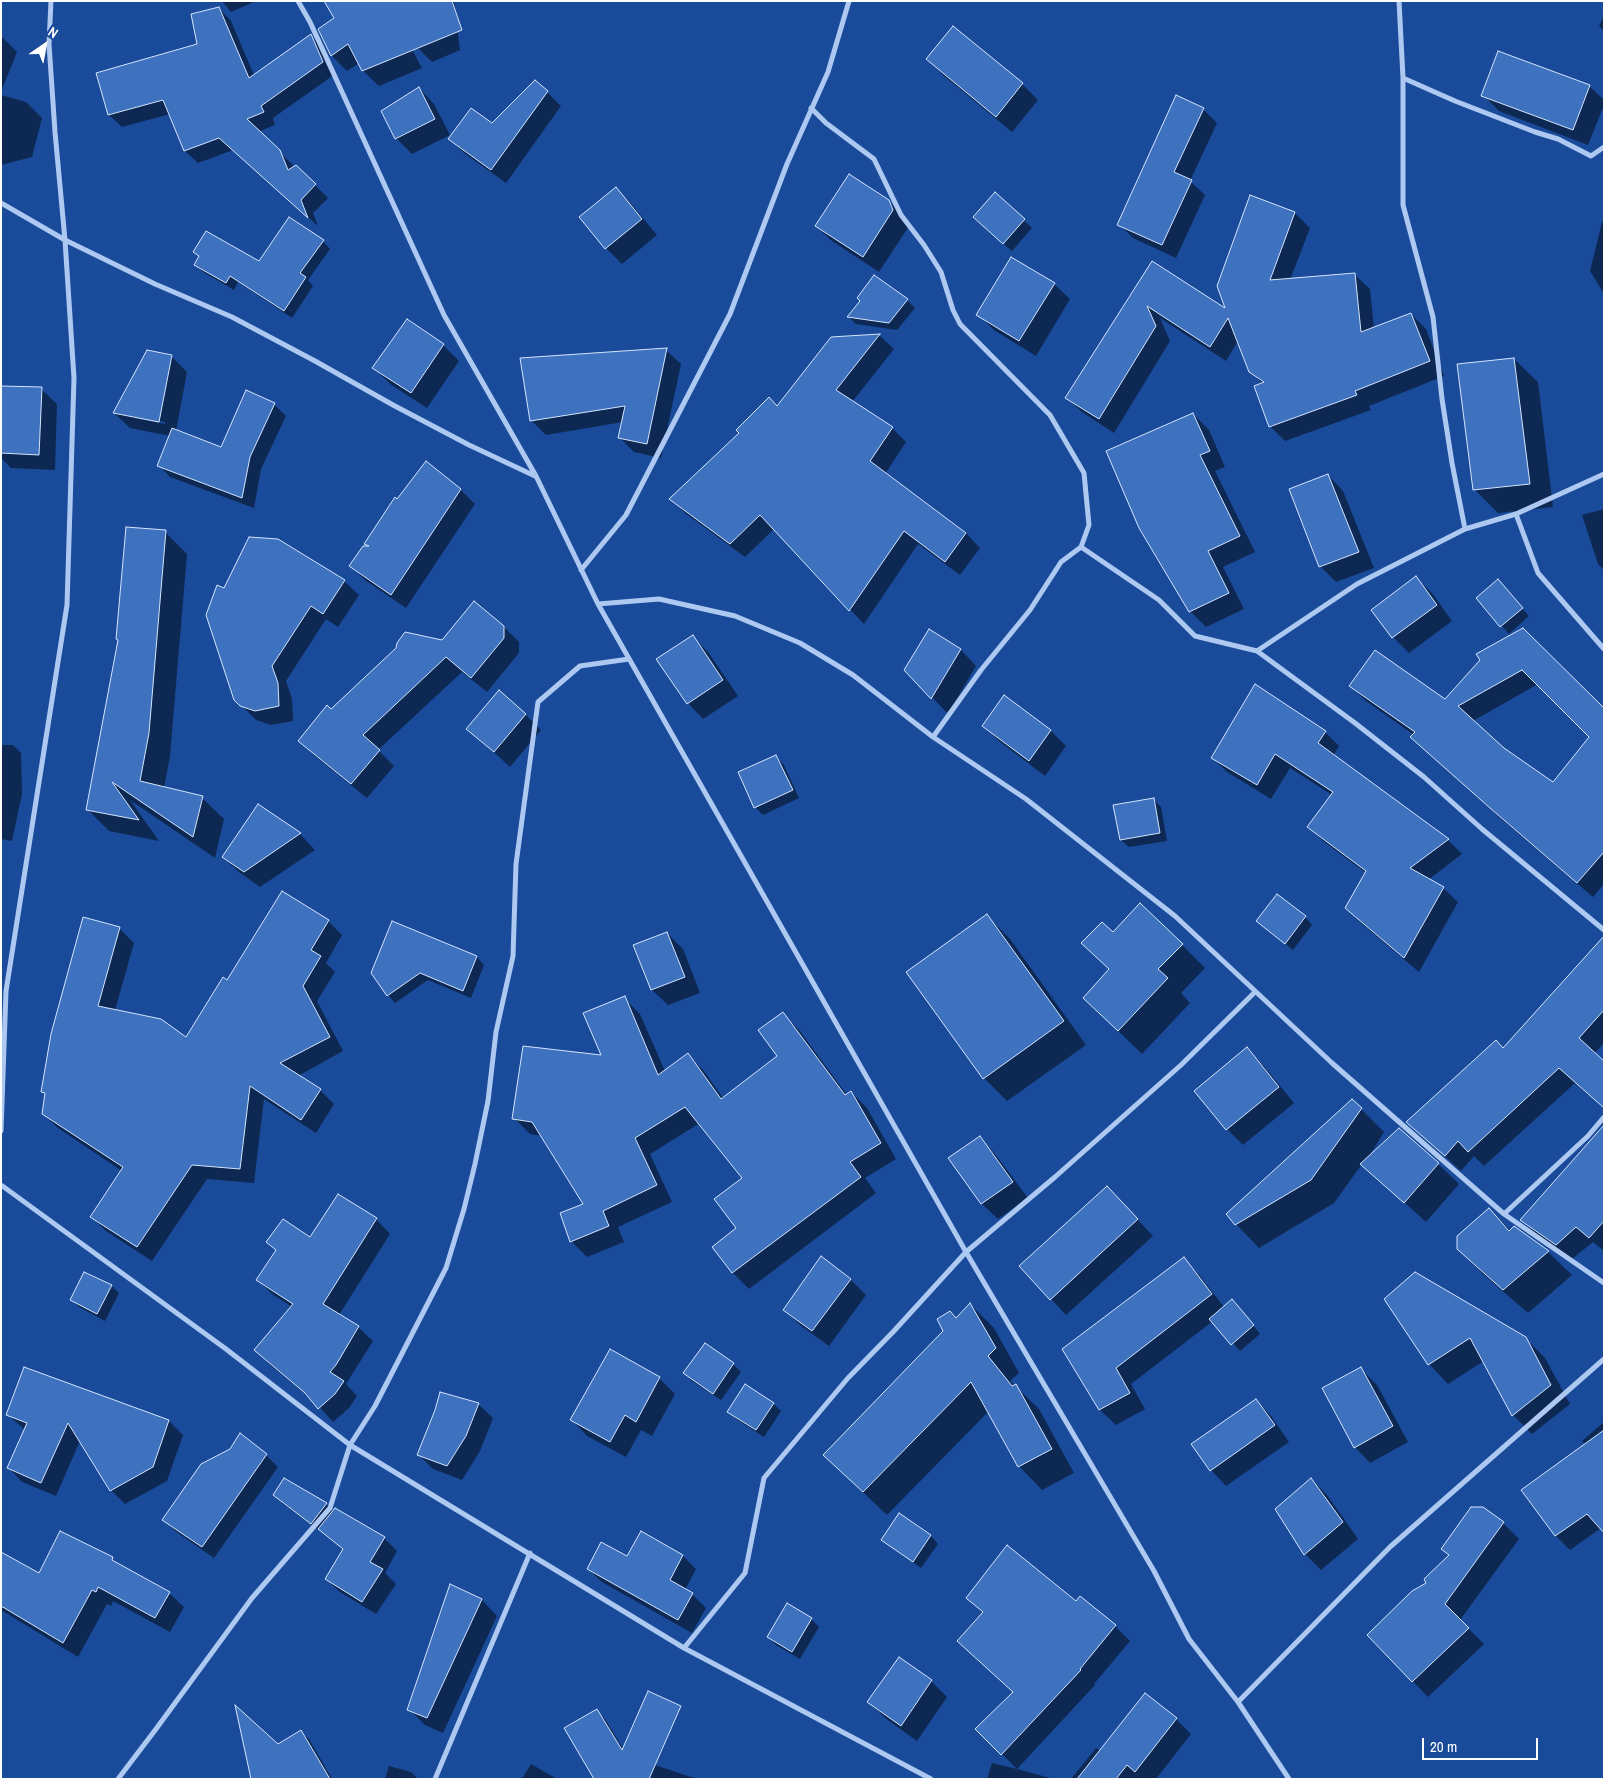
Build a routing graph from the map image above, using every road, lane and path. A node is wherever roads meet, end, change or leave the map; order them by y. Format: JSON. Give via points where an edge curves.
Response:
{"nodes":[{"id":1,"x":51,"y":1,"type":"edge"},
{"id":2,"x":298,"y":1,"type":"edge"},
{"id":3,"x":849,"y":1,"type":"edge"},
{"id":4,"x":1399,"y":1,"type":"edge"},
{"id":5,"x":1403,"y":78,"type":"junction"},
{"id":6,"x":811,"y":108,"type":"junction"},
{"id":7,"x":1604,"y":147,"type":"edge"},
{"id":8,"x":1,"y":203,"type":"edge"},
{"id":9,"x":65,"y":240,"type":"junction"},
{"id":10,"x":1604,"y":474,"type":"edge"},
{"id":11,"x":536,"y":476,"type":"junction"},
{"id":12,"x":1516,"y":514,"type":"junction"},
{"id":13,"x":1465,"y":529,"type":"junction"},
{"id":14,"x":1081,"y":547,"type":"junction"},
{"id":15,"x":581,"y":570,"type":"junction"},
{"id":16,"x":598,"y":604,"type":"junction"},
{"id":17,"x":1604,"y":648,"type":"edge"},
{"id":18,"x":1257,"y":651,"type":"junction"},
{"id":19,"x":629,"y":659,"type":"junction"},
{"id":20,"x":933,"y":737,"type":"junction"},
{"id":21,"x":1604,"y":930,"type":"edge"},
{"id":22,"x":1255,"y":992,"type":"junction"},
{"id":23,"x":1604,"y":1117,"type":"edge"},
{"id":24,"x":1,"y":1131,"type":"edge"},
{"id":25,"x":1,"y":1185,"type":"edge"},
{"id":26,"x":1504,"y":1214,"type":"junction"},
{"id":27,"x":966,"y":1252,"type":"junction"},
{"id":28,"x":1604,"y":1283,"type":"edge"},
{"id":29,"x":1604,"y":1359,"type":"edge"},
{"id":30,"x":350,"y":1444,"type":"junction"},
{"id":31,"x":530,"y":1553,"type":"junction"},
{"id":32,"x":684,"y":1648,"type":"junction"},
{"id":33,"x":1238,"y":1702,"type":"junction"},
{"id":34,"x":118,"y":1779,"type":"edge"},
{"id":35,"x":436,"y":1779,"type":"edge"},
{"id":36,"x":931,"y":1779,"type":"edge"},
{"id":37,"x":1289,"y":1779,"type":"edge"}],
"edges":[{"from":1,"to":9,"type":"street","via":[[49,44]]},
{"from":2,"to":11,"type":"street","via":[[444,315]]},
{"from":3,"to":6,"type":"street","via":[[828,72]]},
{"from":4,"to":5,"type":"street"},
{"from":5,"to":7,"type":"street","via":[[1535,132],[1558,138],[1591,156]]},
{"from":5,"to":13,"type":"street","via":[[1403,205],[1434,317],[1443,408]]},
{"from":6,"to":14,"type":"street","via":[[874,159],[900,215],[940,272],[960,324],[1050,415],[1084,473],[1090,525]]},
{"from":6,"to":15,"type":"street","via":[[730,314],[626,515]]},
{"from":8,"to":9,"type":"street"},
{"from":9,"to":11,"type":"street","via":[[232,317],[393,405]]},
{"from":9,"to":24,"type":"street","via":[[74,378],[67,605],[6,991]]},
{"from":10,"to":12,"type":"street"},
{"from":11,"to":15,"type":"street"},
{"from":12,"to":13,"type":"street"},
{"from":12,"to":17,"type":"street","via":[[1538,573]]},
{"from":13,"to":18,"type":"street","via":[[1357,584]]},
{"from":14,"to":18,"type":"street","via":[[1158,600],[1195,636]]},
{"from":14,"to":20,"type":"street","via":[[1061,562],[1030,610],[981,670]]},
{"from":15,"to":16,"type":"street"},
{"from":16,"to":19,"type":"street"},
{"from":16,"to":20,"type":"street","via":[[659,599],[735,616],[800,643],[853,675]]},
{"from":18,"to":21,"type":"street","via":[[1424,777]]},
{"from":19,"to":27,"type":"street"},
{"from":19,"to":30,"type":"street","via":[[580,666],[538,702],[516,864],[513,956],[496,1032],[488,1101],[464,1209],[446,1268],[375,1406]]},
{"from":20,"to":22,"type":"street","via":[[1026,799],[1159,904]]},
{"from":22,"to":26,"type":"street","via":[[1332,1064]]},
{"from":22,"to":27,"type":"street","via":[[1181,1065]]},
{"from":23,"to":26,"type":"street"},
{"from":25,"to":30,"type":"street"},
{"from":26,"to":28,"type":"street"},
{"from":27,"to":32,"type":"street","via":[[848,1378],[764,1478],[745,1573]]},
{"from":27,"to":33,"type":"street","via":[[1154,1572],[1189,1639]]},
{"from":29,"to":33,"type":"street","via":[[1390,1547]]},
{"from":30,"to":31,"type":"street"},
{"from":30,"to":34,"type":"street","via":[[330,1508],[252,1598]]},
{"from":31,"to":32,"type":"street"},
{"from":31,"to":35,"type":"street"},
{"from":32,"to":36,"type":"street"},
{"from":33,"to":37,"type":"street"}]}
